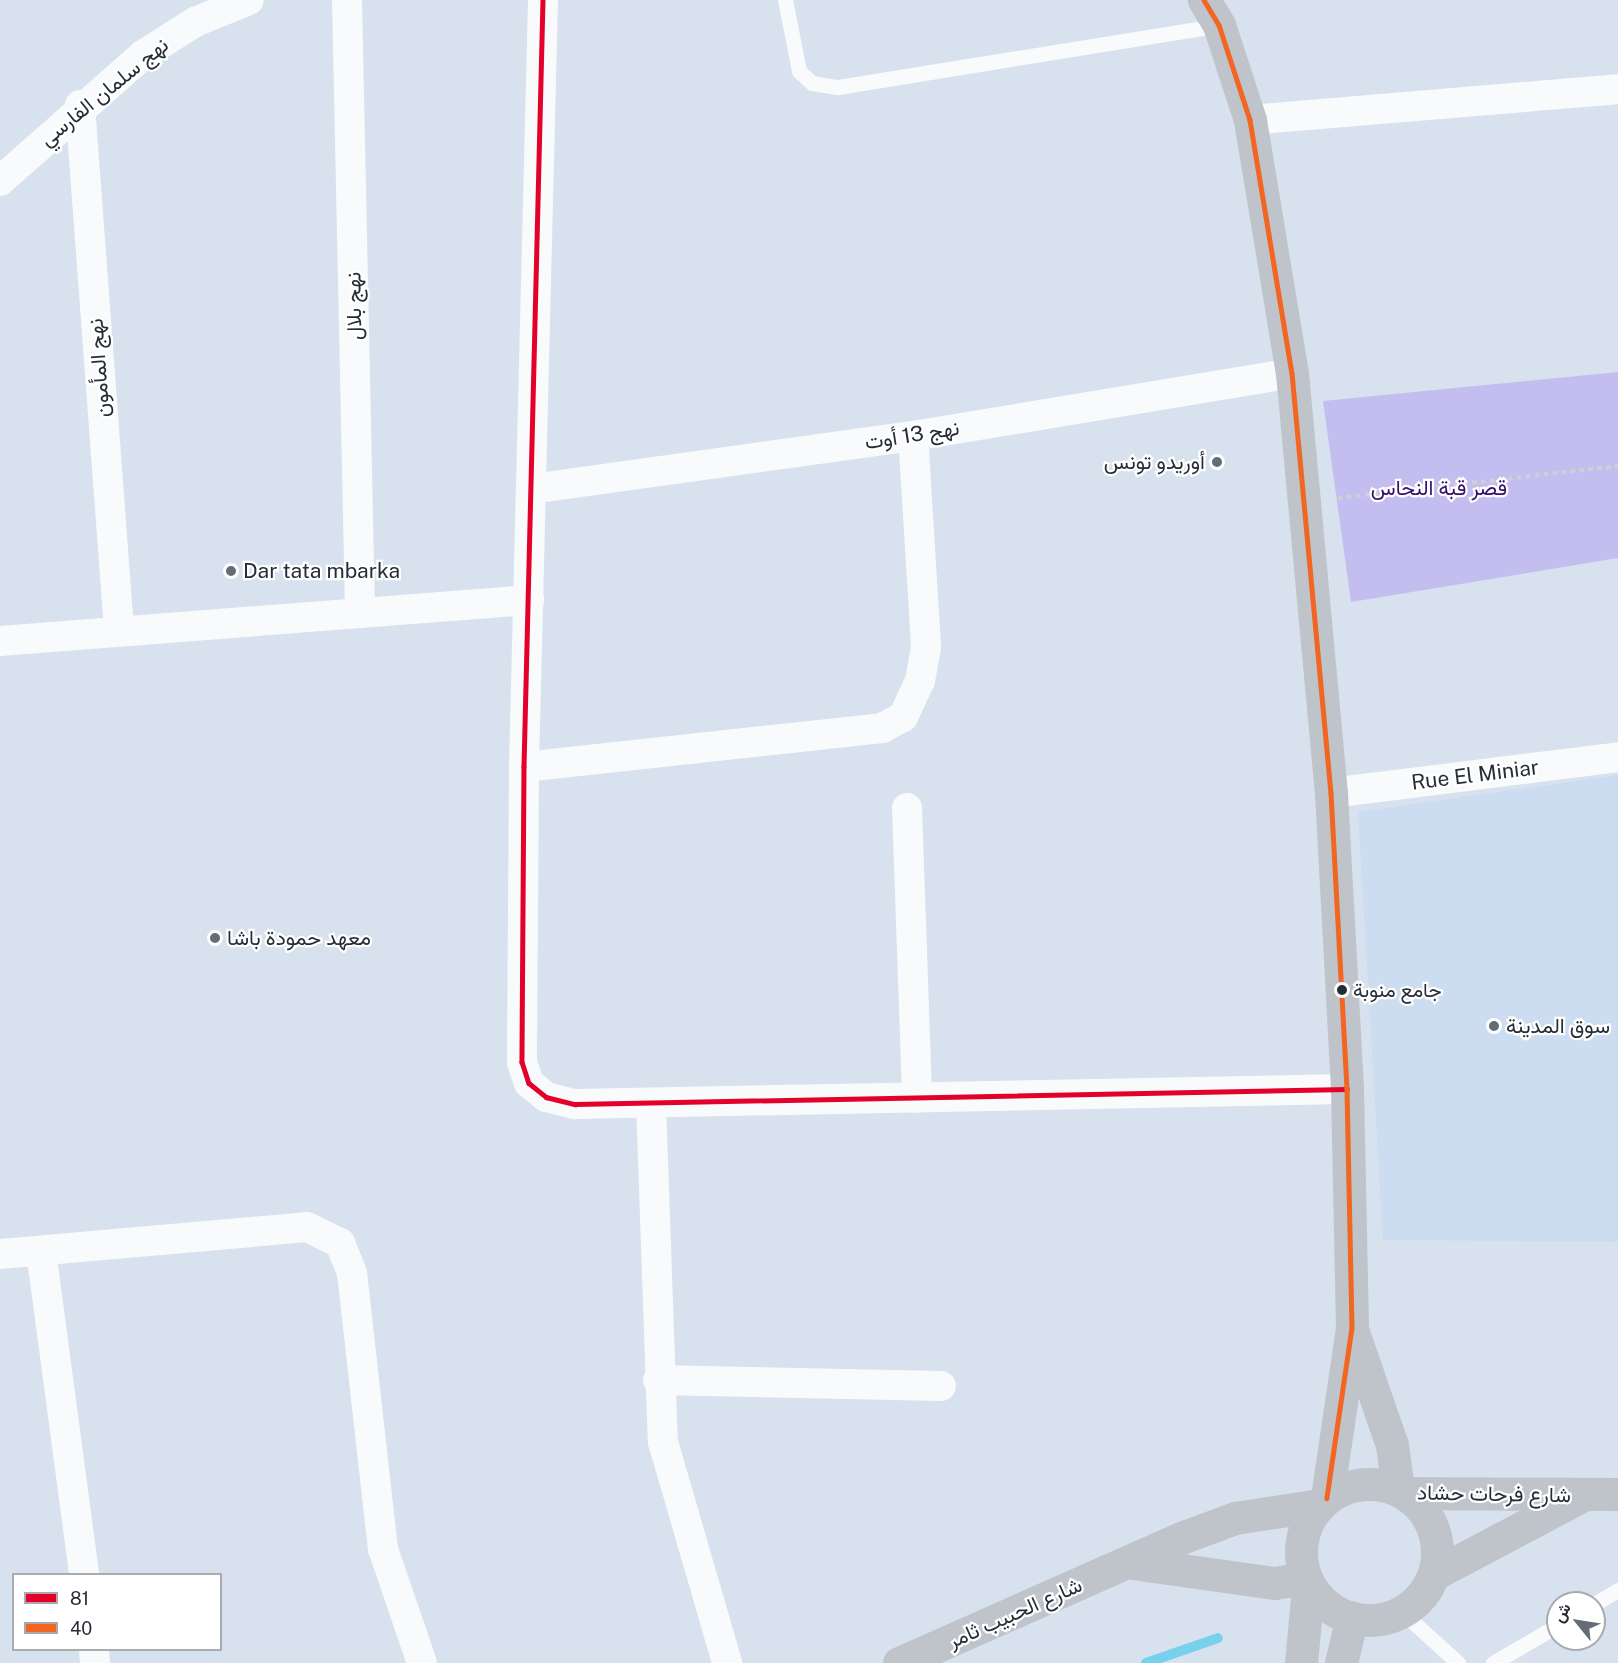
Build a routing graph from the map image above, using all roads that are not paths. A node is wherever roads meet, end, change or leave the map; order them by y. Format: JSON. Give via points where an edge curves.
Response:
{"nodes":[{"id":1,"x":249,"y":0,"type":"edge"},
{"id":2,"x":347,"y":0,"type":"edge"},
{"id":3,"x":543,"y":0,"type":"edge"},
{"id":4,"x":785,"y":0,"type":"edge"},
{"id":5,"x":1212,"y":13,"type":"edge"},
{"id":6,"x":1618,"y":88,"type":"edge"},
{"id":7,"x":80,"y":105,"type":"junction"},
{"id":8,"x":1250,"y":120,"type":"junction"},
{"id":9,"x":5,"y":166,"type":"edge"},
{"id":10,"x":1292,"y":373,"type":"junction"},
{"id":11,"x":913,"y":436,"type":"junction"},
{"id":12,"x":531,"y":489,"type":"junction"},
{"id":13,"x":529,"y":600,"type":"junction"},
{"id":14,"x":360,"y":612,"type":"junction"},
{"id":15,"x":118,"y":630,"type":"junction"},
{"id":16,"x":0,"y":642,"type":"edge"},
{"id":17,"x":1618,"y":757,"type":"edge"},
{"id":18,"x":524,"y":767,"type":"junction"},
{"id":19,"x":1331,"y":793,"type":"junction"},
{"id":20,"x":907,"y":808,"type":"dead end"},
{"id":21,"x":1347,"y":1089,"type":"junction"},
{"id":22,"x":917,"y":1098,"type":"junction"},
{"id":23,"x":651,"y":1103,"type":"junction"},
{"id":24,"x":41,"y":1251,"type":"junction"},
{"id":25,"x":0,"y":1254,"type":"edge"},
{"id":26,"x":1352,"y":1328,"type":"junction"},
{"id":27,"x":658,"y":1380,"type":"junction"},
{"id":28,"x":941,"y":1386,"type":"dead end"},
{"id":29,"x":1402,"y":1491,"type":"junction"},
{"id":30,"x":1618,"y":1494,"type":"edge"},
{"id":31,"x":1583,"y":1495,"type":"junction"},
{"id":32,"x":1324,"y":1501,"type":"junction"},
{"id":33,"x":1130,"y":1562,"type":"junction"},
{"id":34,"x":84,"y":1573,"type":"edge"},
{"id":35,"x":1434,"y":1574,"type":"junction"},
{"id":36,"x":1305,"y":1582,"type":"junction"},
{"id":37,"x":1402,"y":1612,"type":"junction"},
{"id":38,"x":1352,"y":1617,"type":"junction"},
{"id":39,"x":1546,"y":1632,"type":"edge"},
{"id":40,"x":422,"y":1663,"type":"edge"},
{"id":41,"x":728,"y":1663,"type":"edge"},
{"id":42,"x":899,"y":1663,"type":"edge"},
{"id":43,"x":1301,"y":1663,"type":"edge"},
{"id":44,"x":1341,"y":1663,"type":"edge"},
{"id":45,"x":1458,"y":1663,"type":"edge"},
{"id":46,"x":1493,"y":1663,"type":"edge"}],
"edges":[{"from":1,"to":7,"type":"street","name":"نهج سلمان الفارسي","via":[[170,37]]},
{"from":2,"to":14,"type":"street","name":"نهج بلال"},
{"from":3,"to":12,"type":"street"},
{"from":4,"to":5,"type":"lane","via":[[799,71],[812,82],[838,87]]},
{"from":5,"to":8,"type":"street"},
{"from":6,"to":8,"type":"street"},
{"from":7,"to":9,"type":"street","name":"نهج سلمان الفارسي"},
{"from":7,"to":15,"type":"street","name":"نهج المأمون"},
{"from":8,"to":10,"type":"street"},
{"from":10,"to":11,"type":"street","name":"نهج 13 أوت"},
{"from":10,"to":19,"type":"street"},
{"from":11,"to":12,"type":"street","name":"نهج 13 أوت"},
{"from":11,"to":18,"type":"street","via":[[926,646],[920,681],[903,717],[882,728]]},
{"from":12,"to":13,"type":"street"},
{"from":13,"to":14,"type":"street"},
{"from":13,"to":18,"type":"street"},
{"from":14,"to":15,"type":"street"},
{"from":15,"to":16,"type":"street"},
{"from":17,"to":19,"type":"street","name":"Rue El Miniar"},
{"from":18,"to":23,"type":"street","via":[[522,1062],[529,1083],[562,1104]]},
{"from":19,"to":21,"type":"street"},
{"from":20,"to":22,"type":"street"},
{"from":21,"to":22,"type":"street"},
{"from":21,"to":26,"type":"street"},
{"from":22,"to":23,"type":"street"},
{"from":23,"to":27,"type":"street"},
{"from":24,"to":25,"type":"street"},
{"from":24,"to":34,"type":"street"},
{"from":24,"to":40,"type":"street","via":[[307,1227],[340,1243],[352,1273],[383,1549]]},
{"from":26,"to":29,"type":"street","via":[[1392,1445]]},
{"from":26,"to":32,"type":"street"},
{"from":27,"to":28,"type":"street"},
{"from":27,"to":41,"type":"street","via":[[663,1442],[677,1504]]},
{"from":29,"to":31,"type":"street","name":"شارع فرحات حشاد"},
{"from":29,"to":32,"type":"street","via":[[1362,1484]]},
{"from":29,"to":35,"type":"street","via":[[1435,1528]]},
{"from":30,"to":31,"type":"street","name":"شارع فرحات حشاد"},
{"from":31,"to":35,"type":"street","name":"شارع فرحات حشاد"},
{"from":32,"to":33,"type":"street","name":"شارع الحبيب ثامر","via":[[1236,1518]]},
{"from":32,"to":36,"type":"street","via":[[1300,1540]]},
{"from":33,"to":36,"type":"street","via":[[1275,1583]]},
{"from":33,"to":42,"type":"street","name":"شارع الحبيب ثامر"},
{"from":35,"to":37,"type":"street","via":[[1421,1596]]},
{"from":36,"to":38,"type":"street"},
{"from":36,"to":43,"type":"street"},
{"from":37,"to":38,"type":"street","via":[[1386,1618]]},
{"from":37,"to":45,"type":"lane"},
{"from":38,"to":44,"type":"street"},
{"from":39,"to":46,"type":"lane"}]}
